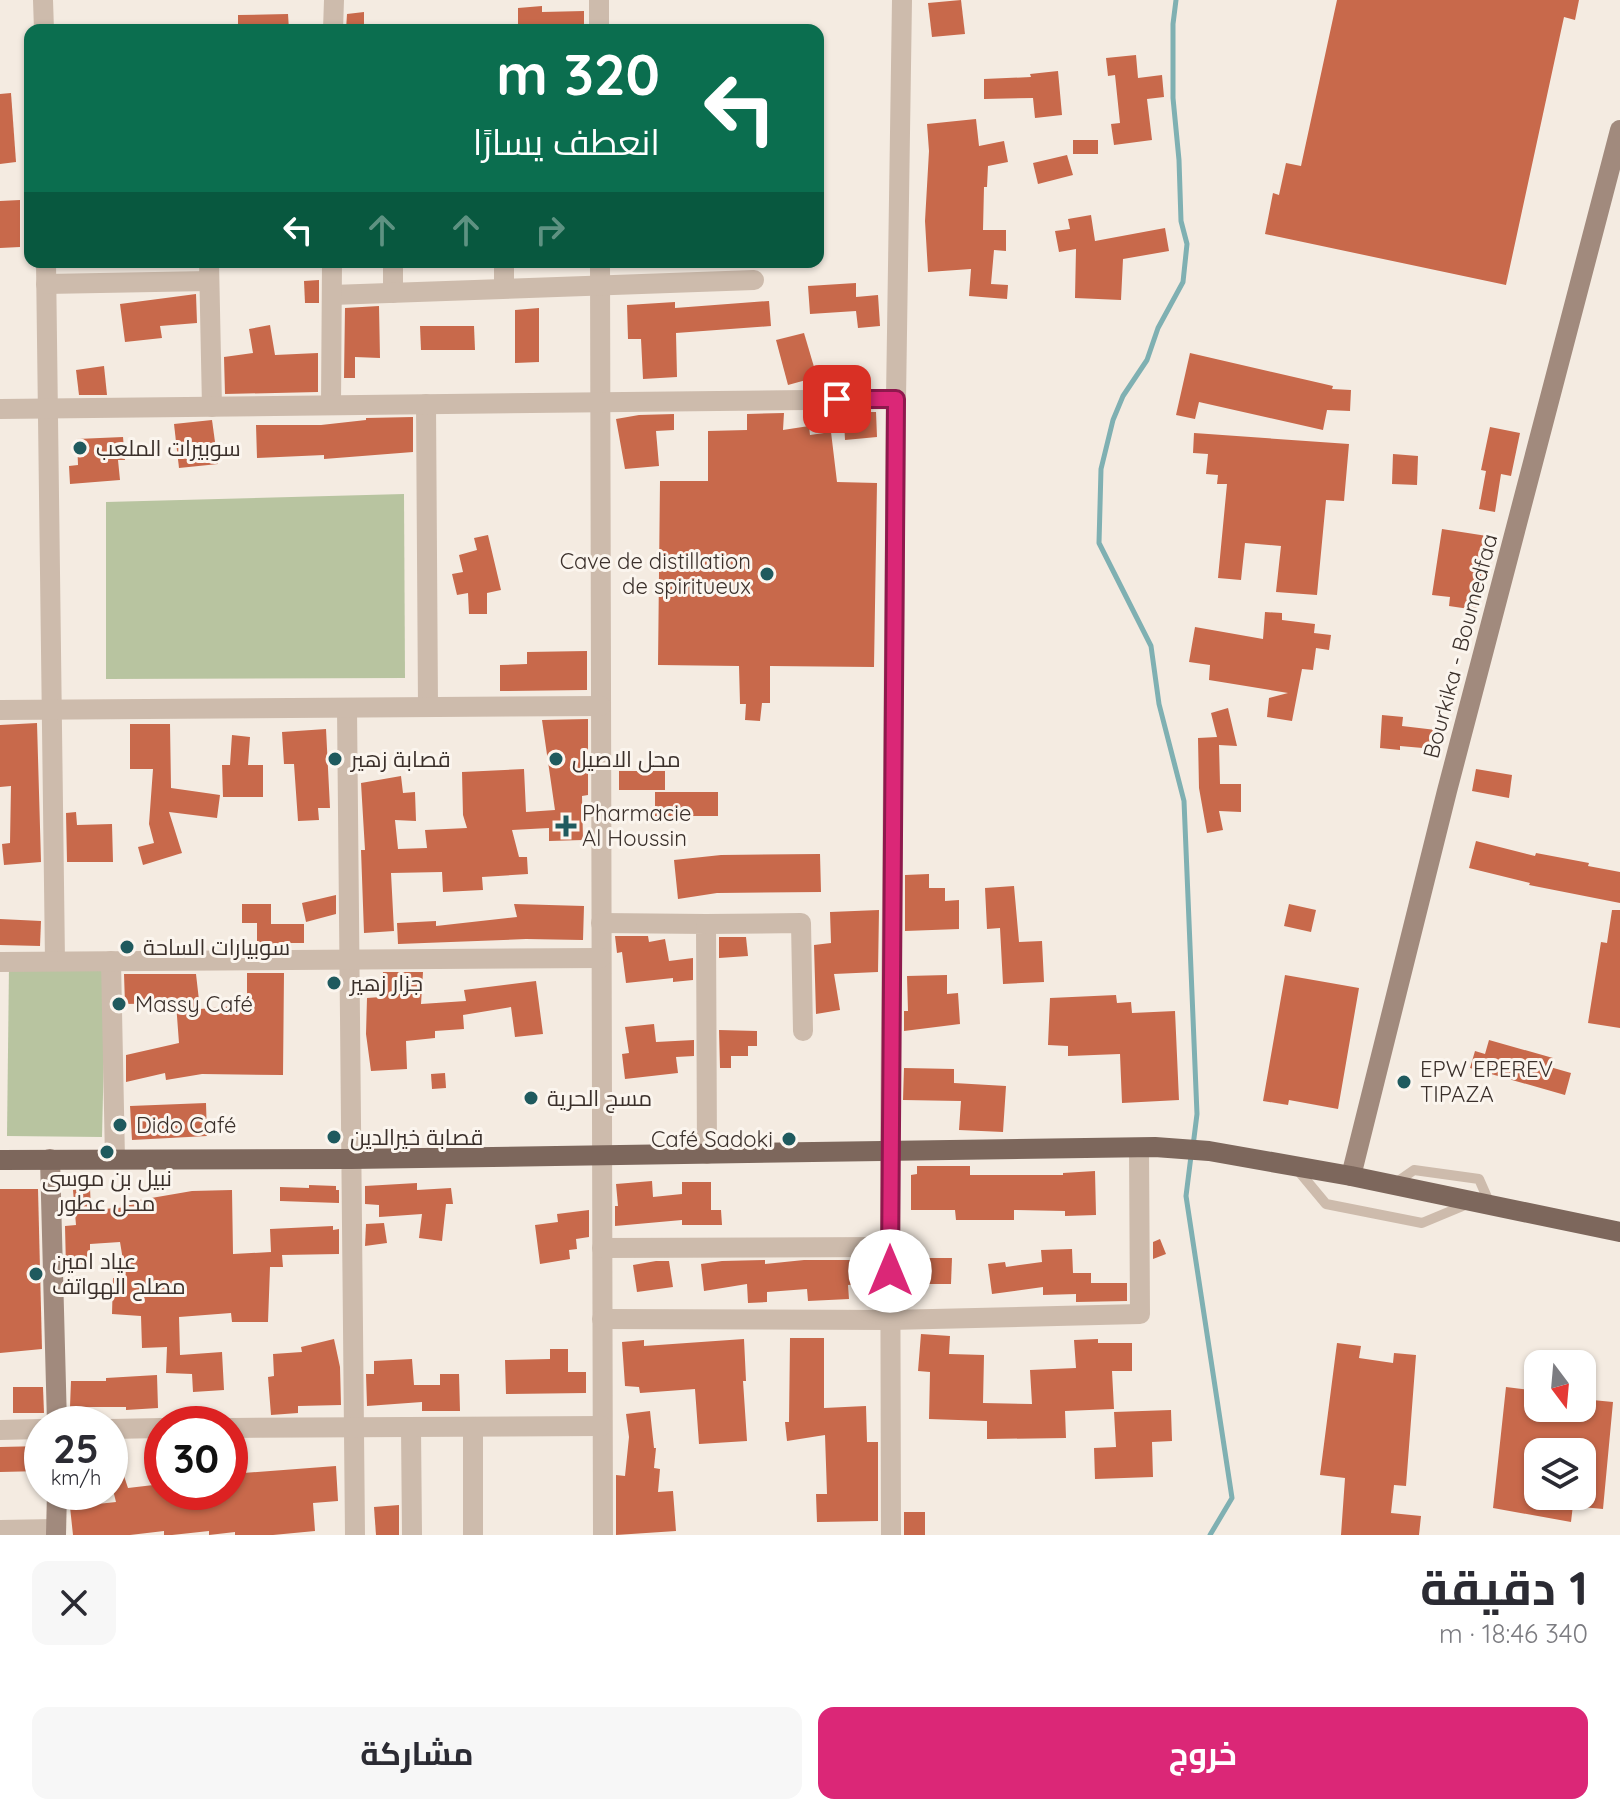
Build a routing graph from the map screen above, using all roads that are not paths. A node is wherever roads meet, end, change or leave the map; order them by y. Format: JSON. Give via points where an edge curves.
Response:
{"nodes":[{"id":1,"x":43,"y":0,"type":"edge"},
{"id":2,"x":334,"y":0,"type":"edge"},
{"id":3,"x":599,"y":0,"type":"edge"},
{"id":4,"x":902,"y":0,"type":"edge"},
{"id":5,"x":44,"y":24,"type":"edge"},
{"id":6,"x":333,"y":24,"type":"edge"},
{"id":7,"x":599,"y":24,"type":"edge"},
{"id":8,"x":1620,"y":130,"type":"edge"},
{"id":9,"x":46,"y":268,"type":"edge"},
{"id":10,"x":332,"y":268,"type":"edge"},
{"id":11,"x":393,"y":268,"type":"edge"},
{"id":12,"x":504,"y":268,"type":"edge"},
{"id":13,"x":600,"y":268,"type":"edge"},
{"id":14,"x":209,"y":272,"type":"edge"},
{"id":15,"x":754,"y":280,"type":"dead end"},
{"id":16,"x":46,"y":284,"type":"junction"},
{"id":17,"x":600,"y":284,"type":"junction"},
{"id":18,"x":504,"y":288,"type":"junction"},
{"id":19,"x":393,"y":293,"type":"junction"},
{"id":20,"x":332,"y":295,"type":"junction"},
{"id":21,"x":896,"y":399,"type":"junction"},
{"id":22,"x":600,"y":401,"type":"junction"},
{"id":23,"x":426,"y":404,"type":"junction"},
{"id":24,"x":331,"y":405,"type":"junction"},
{"id":25,"x":212,"y":407,"type":"junction"},
{"id":26,"x":0,"y":409,"type":"edge"},
{"id":27,"x":47,"y":409,"type":"junction"},
{"id":28,"x":601,"y":706,"type":"junction"},
{"id":29,"x":428,"y":707,"type":"junction"},
{"id":30,"x":347,"y":708,"type":"junction"},
{"id":31,"x":0,"y":710,"type":"edge"},
{"id":32,"x":50,"y":710,"type":"junction"},
{"id":33,"x":601,"y":923,"type":"junction"},
{"id":34,"x":706,"y":924,"type":"junction"},
{"id":35,"x":601,"y":958,"type":"junction"},
{"id":36,"x":352,"y":960,"type":"junction"},
{"id":37,"x":55,"y":961,"type":"junction"},
{"id":38,"x":111,"y":961,"type":"junction"},
{"id":39,"x":0,"y":962,"type":"edge"},
{"id":40,"x":803,"y":1031,"type":"dead end"},
{"id":41,"x":1147,"y":1147,"type":"junction"},
{"id":42,"x":890,"y":1150,"type":"junction"},
{"id":43,"x":707,"y":1154,"type":"junction"},
{"id":44,"x":601,"y":1156,"type":"junction"},
{"id":45,"x":50,"y":1159,"type":"junction"},
{"id":46,"x":115,"y":1159,"type":"junction"},
{"id":47,"x":351,"y":1159,"type":"junction"},
{"id":48,"x":0,"y":1160,"type":"edge"},
{"id":49,"x":1295,"y":1166,"type":"junction"},
{"id":50,"x":1351,"y":1176,"type":"junction"},
{"id":51,"x":1483,"y":1203,"type":"junction"},
{"id":52,"x":1620,"y":1232,"type":"edge"},
{"id":53,"x":890,"y":1247,"type":"junction"},
{"id":54,"x":602,"y":1248,"type":"junction"},
{"id":55,"x":602,"y":1319,"type":"junction"},
{"id":56,"x":890,"y":1320,"type":"junction"},
{"id":57,"x":57,"y":1406,"type":"edge"},
{"id":58,"x":602,"y":1426,"type":"junction"},
{"id":59,"x":354,"y":1427,"type":"junction"},
{"id":60,"x":411,"y":1427,"type":"junction"},
{"id":61,"x":473,"y":1427,"type":"junction"},
{"id":62,"x":248,"y":1428,"type":"edge"},
{"id":63,"x":24,"y":1429,"type":"edge"},
{"id":64,"x":0,"y":1430,"type":"edge"},
{"id":65,"x":57,"y":1510,"type":"edge"},
{"id":66,"x":0,"y":1530,"type":"edge"},
{"id":67,"x":56,"y":1532,"type":"edge"},
{"id":68,"x":355,"y":1535,"type":"edge"},
{"id":69,"x":412,"y":1535,"type":"edge"},
{"id":70,"x":473,"y":1535,"type":"edge"},
{"id":71,"x":603,"y":1535,"type":"edge"},
{"id":72,"x":891,"y":1535,"type":"edge"}],
"edges":[{"from":1,"to":5,"type":"street"},
{"from":2,"to":6,"type":"street"},
{"from":3,"to":7,"type":"street"},
{"from":4,"to":21,"type":"street"},
{"from":8,"to":50,"type":"main road","name":"Bourkika - Boumedfaa"},
{"from":9,"to":16,"type":"street"},
{"from":10,"to":20,"type":"street"},
{"from":11,"to":19,"type":"street"},
{"from":12,"to":18,"type":"street"},
{"from":13,"to":17,"type":"street"},
{"from":14,"to":16,"type":"street"},
{"from":14,"to":25,"type":"street"},
{"from":15,"to":17,"type":"street"},
{"from":16,"to":27,"type":"street"},
{"from":17,"to":18,"type":"street"},
{"from":17,"to":22,"type":"street"},
{"from":18,"to":19,"type":"street"},
{"from":19,"to":20,"type":"street"},
{"from":20,"to":24,"type":"street"},
{"from":21,"to":22,"type":"street"},
{"from":21,"to":42,"type":"street"},
{"from":22,"to":23,"type":"street"},
{"from":22,"to":28,"type":"street"},
{"from":23,"to":24,"type":"street"},
{"from":23,"to":29,"type":"street"},
{"from":24,"to":25,"type":"street"},
{"from":25,"to":27,"type":"street"},
{"from":26,"to":27,"type":"street"},
{"from":27,"to":32,"type":"street"},
{"from":28,"to":29,"type":"street"},
{"from":28,"to":33,"type":"street"},
{"from":29,"to":30,"type":"street"},
{"from":30,"to":32,"type":"street"},
{"from":30,"to":36,"type":"street"},
{"from":31,"to":32,"type":"street"},
{"from":32,"to":37,"type":"street"},
{"from":33,"to":34,"type":"street"},
{"from":33,"to":35,"type":"street"},
{"from":34,"to":40,"type":"street","via":[[801,923]]},
{"from":34,"to":43,"type":"street"},
{"from":35,"to":36,"type":"street"},
{"from":35,"to":44,"type":"street"},
{"from":36,"to":38,"type":"street"},
{"from":36,"to":47,"type":"street"},
{"from":37,"to":38,"type":"street"},
{"from":37,"to":39,"type":"street"},
{"from":38,"to":46,"type":"street"},
{"from":41,"to":42,"type":"main road"},
{"from":41,"to":49,"type":"main road"},
{"from":41,"to":56,"type":"street","via":[[1140,1314]]},
{"from":42,"to":43,"type":"main road"},
{"from":42,"to":53,"type":"street"},
{"from":43,"to":44,"type":"main road"},
{"from":44,"to":47,"type":"main road"},
{"from":44,"to":54,"type":"street"},
{"from":45,"to":46,"type":"main road"},
{"from":45,"to":48,"type":"main road"},
{"from":45,"to":57,"type":"main road"},
{"from":46,"to":47,"type":"main road"},
{"from":47,"to":59,"type":"street"},
{"from":49,"to":50,"type":"main road"},
{"from":49,"to":51,"type":"lane","via":[[1326,1204],[1422,1223]]},
{"from":50,"to":51,"type":"main road"},
{"from":51,"to":52,"type":"main road"},
{"from":53,"to":54,"type":"street"},
{"from":53,"to":56,"type":"street"},
{"from":54,"to":55,"type":"street"},
{"from":55,"to":56,"type":"street"},
{"from":55,"to":58,"type":"street"},
{"from":56,"to":72,"type":"street"},
{"from":58,"to":61,"type":"street"},
{"from":58,"to":71,"type":"street"},
{"from":59,"to":60,"type":"street"},
{"from":59,"to":62,"type":"street"},
{"from":59,"to":68,"type":"street"},
{"from":60,"to":61,"type":"street"},
{"from":60,"to":69,"type":"street"},
{"from":61,"to":70,"type":"street"},
{"from":63,"to":64,"type":"street"},
{"from":65,"to":67,"type":"main road"},
{"from":66,"to":67,"type":"street"}]}
